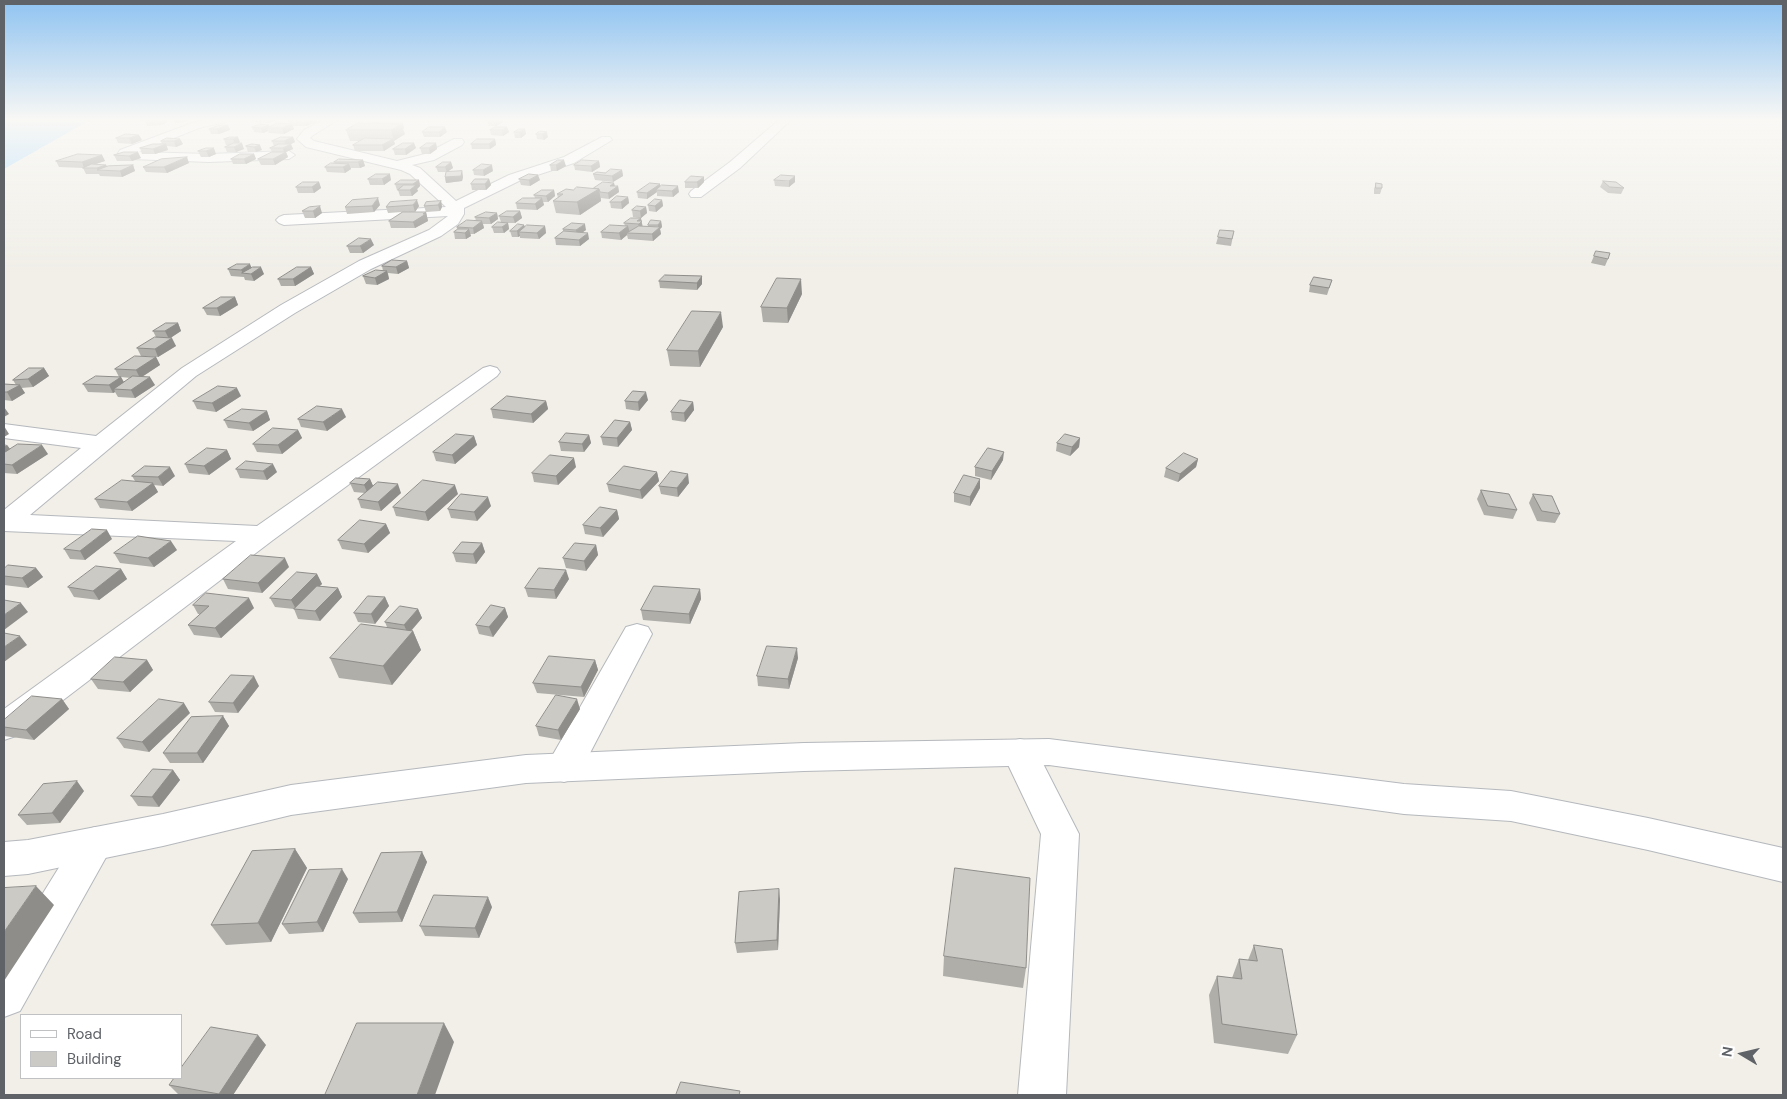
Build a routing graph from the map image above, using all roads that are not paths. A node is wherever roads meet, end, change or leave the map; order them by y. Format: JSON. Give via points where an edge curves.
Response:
{"nodes":[{"id":1,"x":413,"y":170,"type":"edge"},
{"id":2,"x":538,"y":170,"type":"edge"},
{"id":3,"x":728,"y":170,"type":"edge"},
{"id":4,"x":696,"y":194,"type":"dead end"},
{"id":5,"x":456,"y":209,"type":"junction"},
{"id":6,"x":284,"y":220,"type":"dead end"},
{"id":7,"x":490,"y":372,"type":"dead end"},
{"id":8,"x":4,"y":430,"type":"edge"},
{"id":9,"x":100,"y":444,"type":"junction"},
{"id":10,"x":5,"y":522,"type":"edge"},
{"id":11,"x":263,"y":534,"type":"junction"},
{"id":12,"x":638,"y":634,"type":"dead end"},
{"id":13,"x":4,"y":727,"type":"edge"},
{"id":14,"x":1020,"y":752,"type":"junction"},
{"id":15,"x":564,"y":768,"type":"junction"},
{"id":16,"x":95,"y":843,"type":"junction"},
{"id":17,"x":4,"y":859,"type":"edge"},
{"id":18,"x":1783,"y":866,"type":"edge"},
{"id":19,"x":4,"y":996,"type":"edge"},
{"id":20,"x":1042,"y":1095,"type":"edge"}],
"edges":[{"from":1,"to":5,"type":"street"},
{"from":2,"to":5,"type":"street","via":[[514,178]]},
{"from":3,"to":4,"type":"street"},
{"from":5,"to":6,"type":"street"},
{"from":5,"to":9,"type":"street","via":[[453,221],[435,233],[365,265],[189,372]]},
{"from":7,"to":11,"type":"street"},
{"from":8,"to":9,"type":"street"},
{"from":9,"to":10,"type":"street"},
{"from":10,"to":11,"type":"street"},
{"from":11,"to":13,"type":"street"},
{"from":12,"to":15,"type":"street"},
{"from":14,"to":15,"type":"street","via":[[804,757]]},
{"from":14,"to":18,"type":"street","via":[[1049,752],[1404,799],[1511,806]]},
{"from":14,"to":20,"type":"street","via":[[1060,834]]},
{"from":15,"to":16,"type":"street","via":[[526,769],[291,800]]},
{"from":16,"to":17,"type":"street"},
{"from":16,"to":19,"type":"street"}]}
